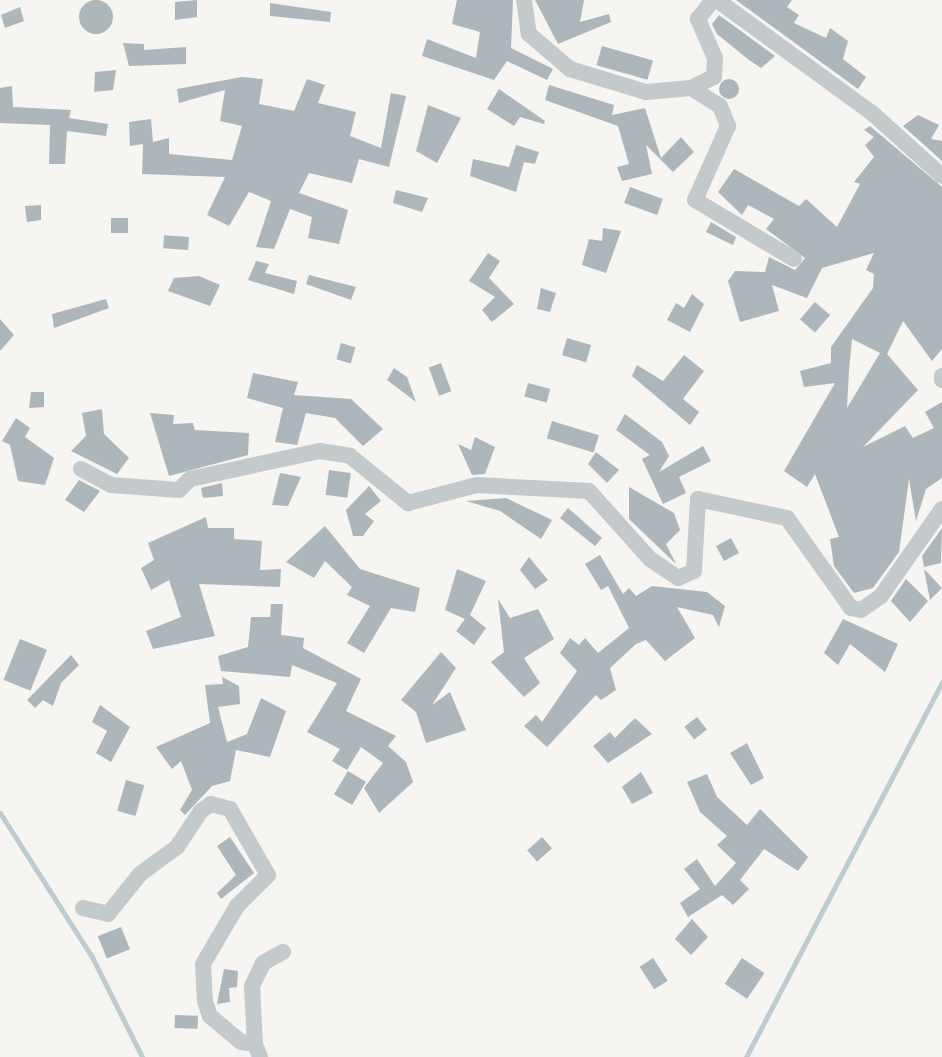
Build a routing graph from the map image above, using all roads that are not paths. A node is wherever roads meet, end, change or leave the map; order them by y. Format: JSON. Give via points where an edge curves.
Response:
{"nodes":[{"id":1,"x":524,"y":0,"type":"edge"},
{"id":2,"x":715,"y":0,"type":"edge"},
{"id":3,"x":691,"y":88,"type":"junction"},
{"id":4,"x":942,"y":176,"type":"edge"},
{"id":5,"x":794,"y":259,"type":"dead end"},
{"id":6,"x":81,"y":469,"type":"dead end"},
{"id":7,"x":942,"y":509,"type":"edge"},
{"id":8,"x":83,"y":908,"type":"dead end"},
{"id":9,"x":283,"y":952,"type":"dead end"},
{"id":10,"x":258,"y":1050,"type":"edge"}],
"edges":[{"from":1,"to":3,"type":"street","via":[[529,34],[570,69],[646,92]]},
{"from":2,"to":3,"type":"street","via":[[698,19],[716,69]]},
{"from":2,"to":4,"type":"street","via":[[872,113]]},
{"from":3,"to":5,"type":"street","via":[[720,106],[728,126],[695,200]]},
{"from":6,"to":7,"type":"street","via":[[111,485],[179,490],[190,479],[320,451],[350,456],[408,503],[477,485],[589,491],[650,559],[678,578],[694,571],[698,499],[787,518],[851,608],[861,610],[881,596]]},
{"from":8,"to":10,"type":"street","via":[[108,914],[140,874],[177,847],[201,811],[211,804],[230,809],[268,875],[237,906],[203,964],[205,1001],[223,1029]]},
{"from":9,"to":10,"type":"street","via":[[263,963],[252,986]]}]}
